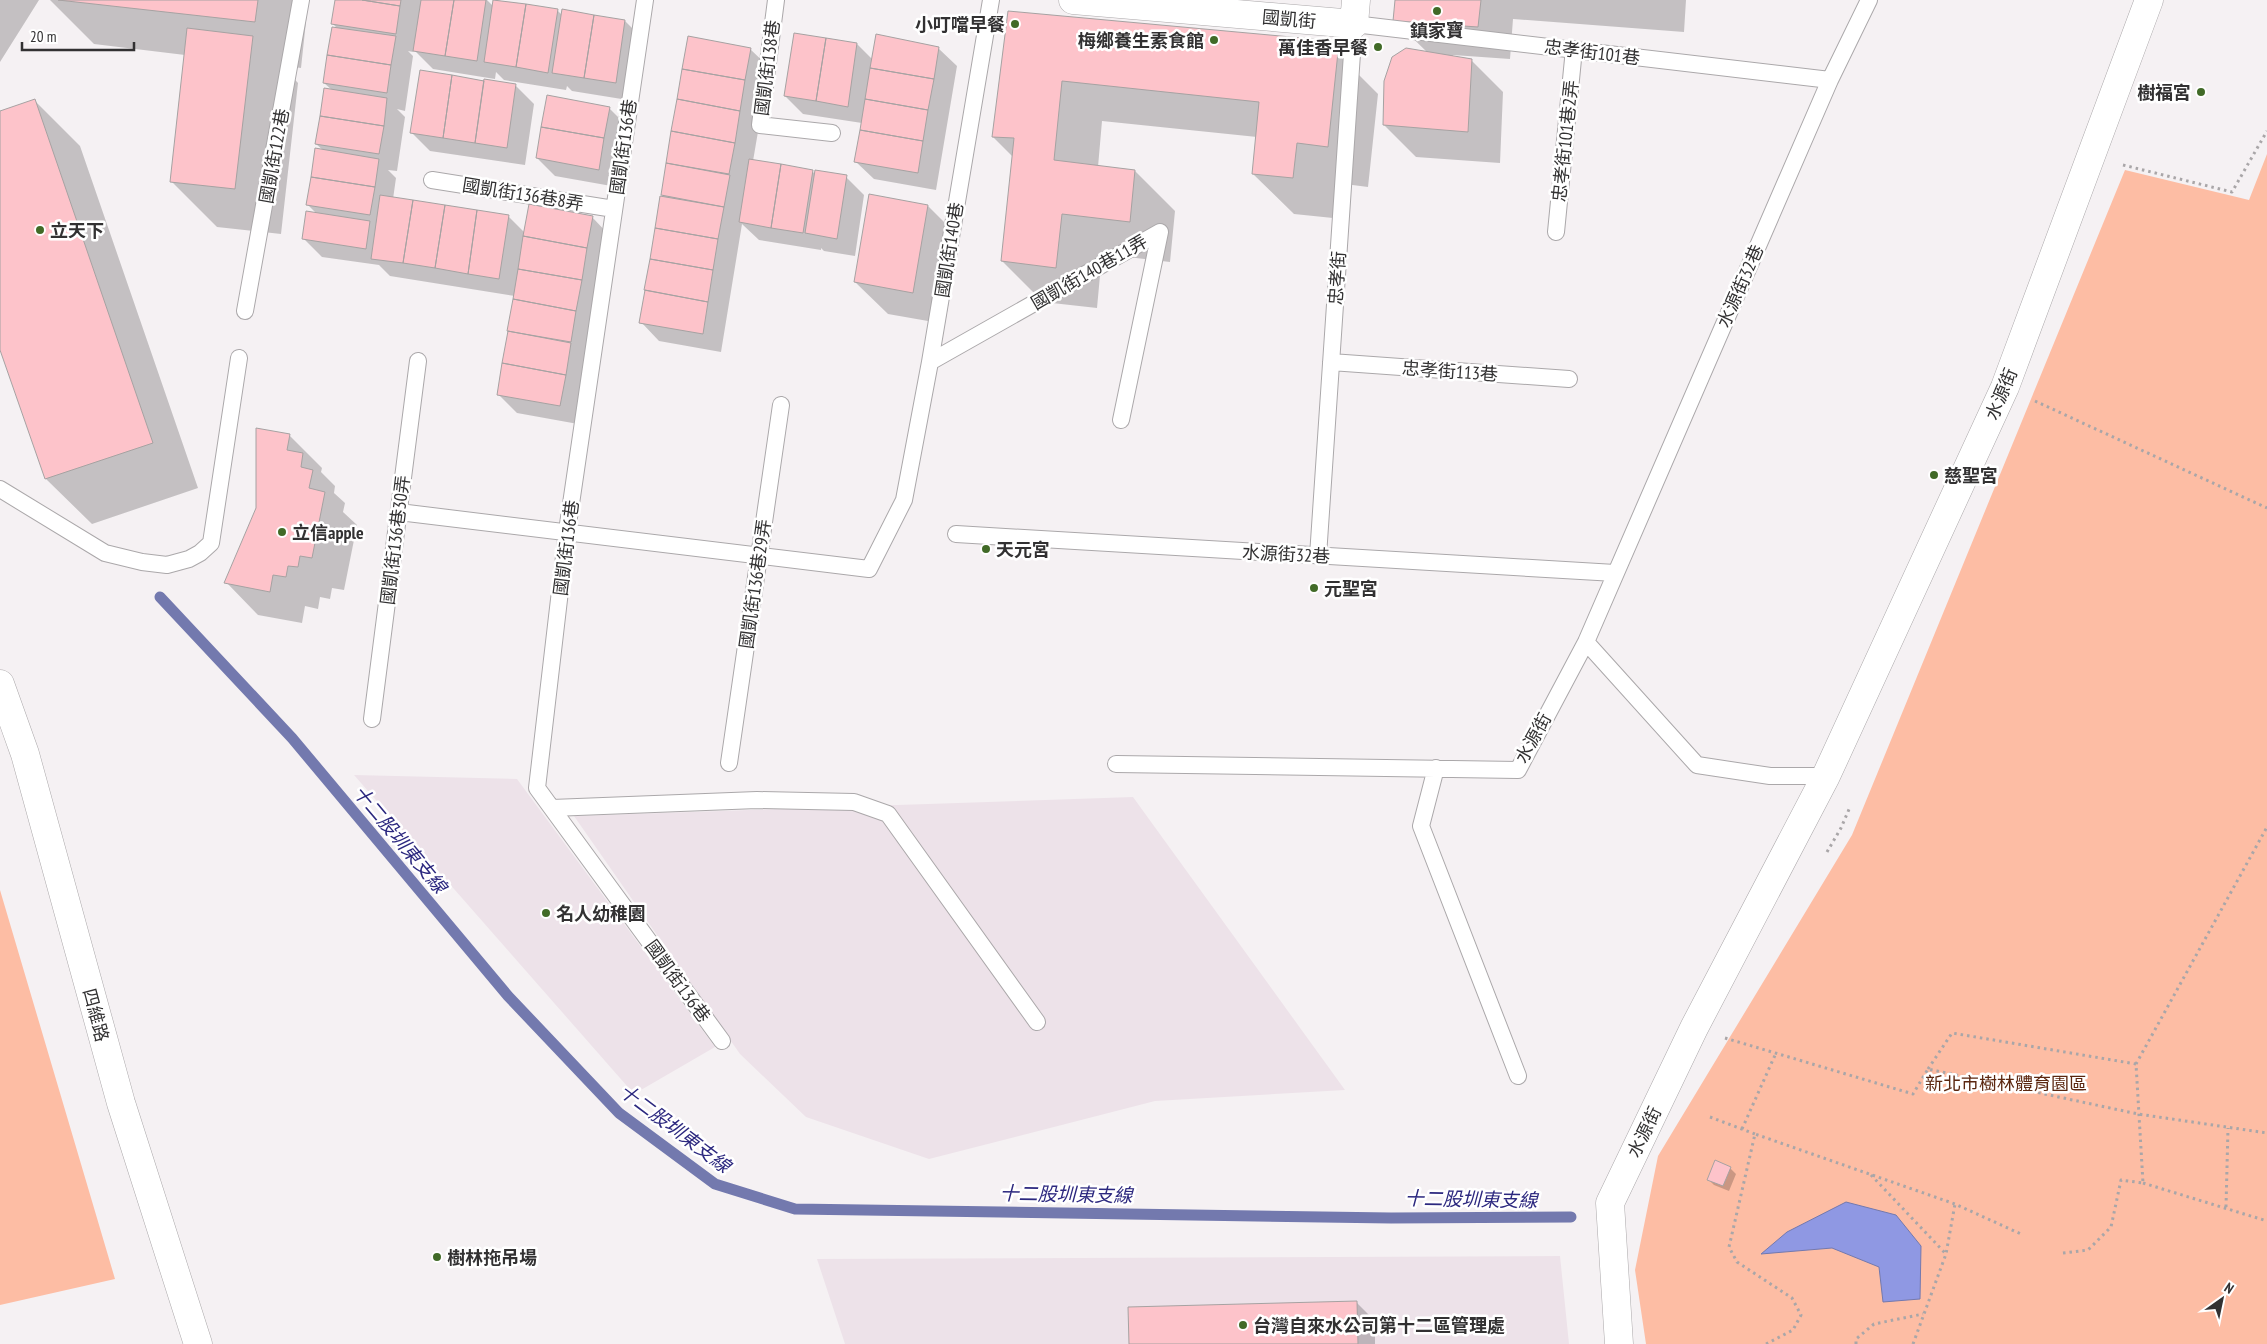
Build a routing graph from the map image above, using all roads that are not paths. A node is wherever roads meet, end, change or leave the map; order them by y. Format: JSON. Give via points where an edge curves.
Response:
{"nodes":[{"id":1,"x":301,"y":0,"type":"edge"},
{"id":2,"x":644,"y":0,"type":"edge"},
{"id":3,"x":776,"y":0,"type":"edge"},
{"id":4,"x":991,"y":0,"type":"edge"},
{"id":5,"x":1074,"y":0,"type":"edge"},
{"id":6,"x":1869,"y":0,"type":"edge"},
{"id":7,"x":2149,"y":0,"type":"edge"},
{"id":8,"x":1355,"y":12,"type":"edge"},
{"id":9,"x":1574,"y":49,"type":"junction"},
{"id":10,"x":1830,"y":80,"type":"junction"},
{"id":11,"x":832,"y":133,"type":"dead end"},
{"id":12,"x":432,"y":180,"type":"dead end"},
{"id":13,"x":614,"y":208,"type":"junction"},
{"id":14,"x":1556,"y":232,"type":"dead end"},
{"id":15,"x":245,"y":311,"type":"dead end"},
{"id":16,"x":240,"y":358,"type":"dead end"},
{"id":17,"x":418,"y":361,"type":"dead end"},
{"id":18,"x":930,"y":362,"type":"junction"},
{"id":19,"x":1331,"y":362,"type":"junction"},
{"id":20,"x":1569,"y":380,"type":"dead end"},
{"id":21,"x":781,"y":405,"type":"dead end"},
{"id":22,"x":1121,"y":420,"type":"dead end"},
{"id":23,"x":0,"y":489,"type":"edge"},
{"id":24,"x":399,"y":512,"type":"junction"},
{"id":25,"x":567,"y":531,"type":"junction"},
{"id":26,"x":956,"y":534,"type":"dead end"},
{"id":27,"x":759,"y":555,"type":"junction"},
{"id":28,"x":1318,"y":556,"type":"junction"},
{"id":29,"x":1614,"y":573,"type":"junction"},
{"id":30,"x":1586,"y":642,"type":"junction"},
{"id":31,"x":0,"y":684,"type":"edge"},
{"id":32,"x":372,"y":719,"type":"dead end"},
{"id":33,"x":729,"y":763,"type":"dead end"},
{"id":34,"x":1116,"y":764,"type":"dead end"},
{"id":35,"x":1436,"y":768,"type":"junction"},
{"id":36,"x":1826,"y":776,"type":"junction"},
{"id":37,"x":552,"y":808,"type":"junction"},
{"id":38,"x":1037,"y":1022,"type":"dead end"},
{"id":39,"x":722,"y":1041,"type":"dead end"},
{"id":40,"x":1518,"y":1076,"type":"dead end"},
{"id":41,"x":198,"y":1344,"type":"edge"},
{"id":42,"x":1619,"y":1344,"type":"edge"}],
"edges":[{"from":1,"to":15,"type":"lane","name":"國凱街122巷"},
{"from":2,"to":13,"type":"lane","name":"國凱街136巷"},
{"from":3,"to":11,"type":"lane","name":"國凱街138巷","via":[[760,125]]},
{"from":4,"to":18,"type":"lane","name":"國凱街140巷"},
{"from":5,"to":8,"type":"street","name":"國凱街"},
{"from":6,"to":10,"type":"lane","name":"水源街32巷"},
{"from":7,"to":36,"type":"street","name":"水源街","via":[[2005,386]]},
{"from":8,"to":9,"type":"lane","name":"忠孝街101巷"},
{"from":8,"to":19,"type":"lane","name":"忠孝街"},
{"from":9,"to":10,"type":"lane","name":"忠孝街101巷"},
{"from":9,"to":14,"type":"lane","name":"忠孝街101巷2弄"},
{"from":10,"to":29,"type":"lane","name":"水源街32巷"},
{"from":12,"to":13,"type":"lane","name":"國凱街136巷8弄"},
{"from":13,"to":25,"type":"lane","name":"國凱街136巷"},
{"from":16,"to":23,"type":"lane","via":[[211,543],[200,553],[167,565],[105,553]]},
{"from":17,"to":24,"type":"lane","name":"國凱街136巷30弄"},
{"from":18,"to":22,"type":"lane","name":"國凱街140巷11弄","via":[[1160,232]]},
{"from":18,"to":27,"type":"lane","name":"國凱街140巷","via":[[904,500],[869,569]]},
{"from":19,"to":20,"type":"lane","name":"忠孝街113巷"},
{"from":19,"to":28,"type":"lane","name":"忠孝街"},
{"from":21,"to":27,"type":"lane","name":"國凱街136巷29弄"},
{"from":24,"to":25,"type":"lane"},
{"from":24,"to":32,"type":"lane","name":"國凱街136巷30弄"},
{"from":25,"to":27,"type":"lane"},
{"from":25,"to":37,"type":"lane","name":"國凱街136巷","via":[[538,788]]},
{"from":26,"to":28,"type":"lane","name":"水源街32巷"},
{"from":27,"to":33,"type":"lane","name":"國凱街136巷29弄"},
{"from":28,"to":29,"type":"lane","name":"水源街32巷"},
{"from":29,"to":30,"type":"lane","name":"水源街32巷"},
{"from":30,"to":35,"type":"lane","name":"水源街","via":[[1518,770]]},
{"from":30,"to":36,"type":"lane","via":[[1697,765],[1770,776]]},
{"from":31,"to":41,"type":"street","name":"四維路","via":[[25,754],[120,1103]]},
{"from":34,"to":35,"type":"lane","name":"水源街"},
{"from":35,"to":40,"type":"lane","via":[[1420,826]]},
{"from":36,"to":42,"type":"street","name":"水源街","via":[[1694,1028],[1610,1203]]},
{"from":37,"to":38,"type":"lane","via":[[767,800],[854,802],[888,814]]},
{"from":37,"to":39,"type":"lane","name":"國凱街136巷"}]}
